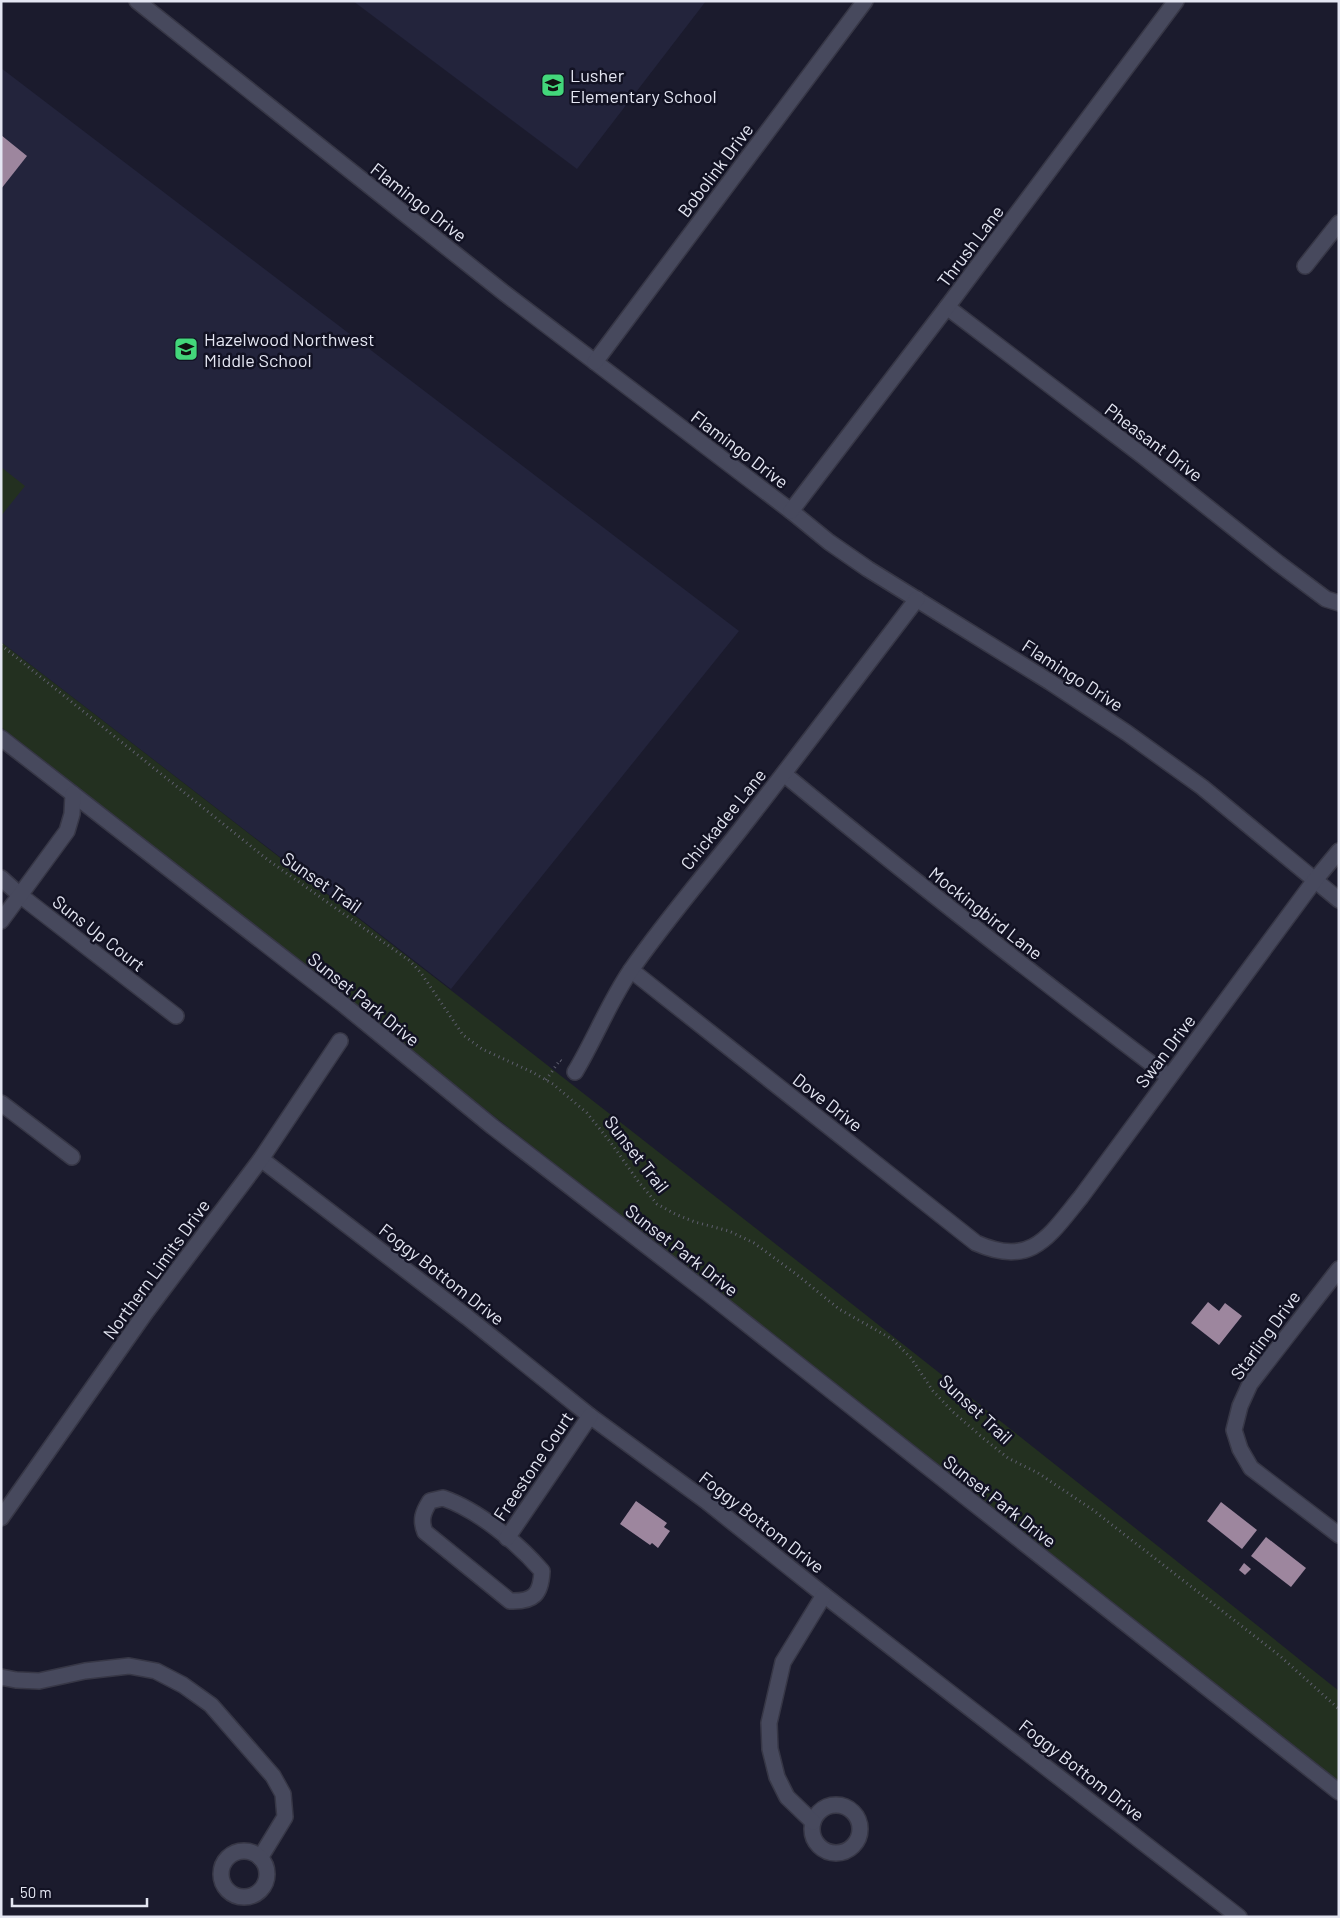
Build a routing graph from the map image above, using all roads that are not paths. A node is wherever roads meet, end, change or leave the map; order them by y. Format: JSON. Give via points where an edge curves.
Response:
{"nodes":[{"id":1,"x":137,"y":1,"type":"edge"},
{"id":2,"x":865,"y":1,"type":"edge"},
{"id":3,"x":1176,"y":1,"type":"edge"},
{"id":4,"x":1339,"y":223,"type":"edge"},
{"id":5,"x":1305,"y":266,"type":"dead end"},
{"id":6,"x":947,"y":307,"type":"junction"},
{"id":7,"x":595,"y":362,"type":"junction"},
{"id":8,"x":791,"y":511,"type":"junction"},
{"id":9,"x":917,"y":599,"type":"junction"},
{"id":10,"x":1339,"y":603,"type":"edge"},
{"id":11,"x":1,"y":738,"type":"edge"},
{"id":12,"x":784,"y":774,"type":"junction"},
{"id":13,"x":73,"y":794,"type":"junction"},
{"id":14,"x":1339,"y":851,"type":"edge"},
{"id":15,"x":1,"y":878,"type":"edge"},
{"id":16,"x":1315,"y":880,"type":"junction"},
{"id":17,"x":21,"y":896,"type":"junction"},
{"id":18,"x":1339,"y":900,"type":"edge"},
{"id":19,"x":1,"y":921,"type":"edge"},
{"id":20,"x":631,"y":970,"type":"junction"},
{"id":21,"x":176,"y":1016,"type":"dead end"},
{"id":22,"x":340,"y":1041,"type":"dead end"},
{"id":23,"x":575,"y":1072,"type":"dead end"},
{"id":24,"x":1169,"y":1077,"type":"junction"},
{"id":25,"x":1,"y":1103,"type":"edge"},
{"id":26,"x":72,"y":1157,"type":"dead end"},
{"id":27,"x":261,"y":1159,"type":"junction"},
{"id":28,"x":1008,"y":1253,"type":"joint"},
{"id":29,"x":1339,"y":1269,"type":"edge"},
{"id":30,"x":590,"y":1416,"type":"junction"},
{"id":31,"x":1,"y":1518,"type":"edge"},
{"id":32,"x":1339,"y":1535,"type":"edge"},
{"id":33,"x":507,"y":1538,"type":"junction"},
{"id":34,"x":824,"y":1596,"type":"junction"},
{"id":35,"x":1,"y":1676,"type":"edge"},
{"id":36,"x":1339,"y":1792,"type":"edge"},
{"id":37,"x":814,"y":1822,"type":"dead end"},
{"id":38,"x":260,"y":1858,"type":"dead end"},
{"id":39,"x":1239,"y":1917,"type":"edge"}],
"edges":[{"from":1,"to":7,"type":"street","name":"Flamingo Drive"},
{"from":2,"to":7,"type":"street","name":"Bobolink Drive"},
{"from":3,"to":6,"type":"street","name":"Thrush Lane"},
{"from":4,"to":5,"type":"street"},
{"from":6,"to":8,"type":"street","name":"Thrush Lane"},
{"from":6,"to":10,"type":"street","name":"Pheasant Drive","via":[[1278,563],[1326,598]]},
{"from":7,"to":8,"type":"street","name":"Flamingo Drive"},
{"from":8,"to":9,"type":"street","name":"Flamingo Drive","via":[[829,542]]},
{"from":9,"to":12,"type":"street","name":"Chickadee Lane"},
{"from":9,"to":16,"type":"street","name":"Flamingo Drive","via":[[1127,733],[1202,787]]},
{"from":11,"to":13,"type":"street","name":"Sunset Park Drive"},
{"from":12,"to":20,"type":"street","name":"Chickadee Lane","via":[[684,898]]},
{"from":12,"to":24,"type":"street","name":"Mockingbird Lane","via":[[952,910]]},
{"from":13,"to":17,"type":"street","via":[[67,831]]},
{"from":13,"to":36,"type":"street","name":"Sunset Park Drive"},
{"from":14,"to":16,"type":"street","name":"Swan Drive"},
{"from":15,"to":17,"type":"street","name":"Suns Up Court"},
{"from":16,"to":18,"type":"street","name":"Flamingo Drive"},
{"from":16,"to":24,"type":"street","name":"Swan Drive"},
{"from":17,"to":19,"type":"street"},
{"from":17,"to":21,"type":"street","name":"Suns Up Court"},
{"from":20,"to":23,"type":"street","name":"Chickadee Lane"},
{"from":20,"to":28,"type":"street","name":"Dove Drive","via":[[976,1242]]},
{"from":22,"to":27,"type":"street","name":"Northern Limits Drive"},
{"from":24,"to":28,"type":"street","name":"Swan Drive","via":[[1048,1237],[1028,1250]]},
{"from":25,"to":26,"type":"street"},
{"from":27,"to":30,"type":"street","name":"Foggy Bottom Drive","via":[[468,1317]]},
{"from":27,"to":31,"type":"street","name":"Northern Limits Drive","via":[[146,1312]]},
{"from":29,"to":32,"type":"street","name":"Starling Drive","via":[[1250,1384],[1234,1430],[1251,1468]]},
{"from":30,"to":33,"type":"street","name":"Freestone Court"},
{"from":30,"to":34,"type":"street","name":"Foggy Bottom Drive","via":[[706,1500]]},
{"from":33,"to":33,"type":"street","name":"Freestone Court","via":[[531,1557],[542,1571],[541,1585],[534,1596],[523,1601],[510,1601],[425,1532],[421,1522],[424,1510],[430,1501],[443,1498],[459,1503]]},
{"from":34,"to":37,"type":"street","via":[[783,1662],[768,1723],[777,1777],[787,1798]]},
{"from":34,"to":39,"type":"street","name":"Foggy Bottom Drive"},
{"from":35,"to":38,"type":"street","via":[[39,1681],[129,1666],[156,1671],[183,1685],[210,1705],[273,1776],[284,1794],[285,1817]]}]}
